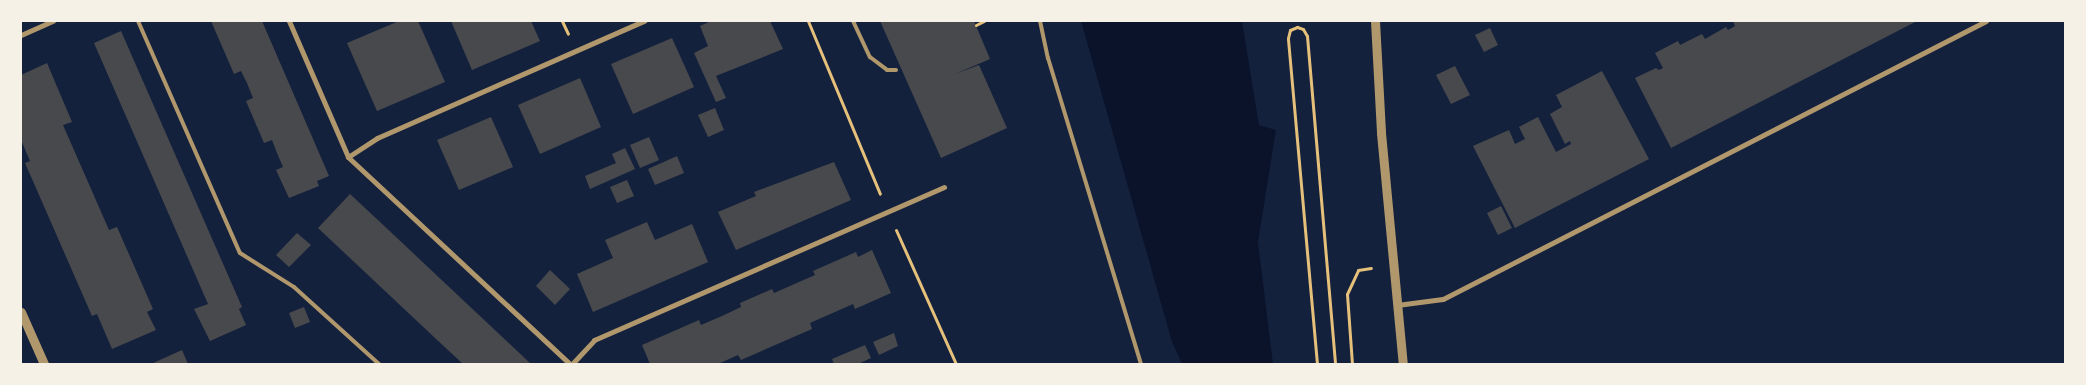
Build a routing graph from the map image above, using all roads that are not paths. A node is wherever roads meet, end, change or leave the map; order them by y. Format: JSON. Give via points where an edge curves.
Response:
{"nodes":[{"id":1,"x":53,"y":21,"type":"edge"},
{"id":2,"x":138,"y":21,"type":"edge"},
{"id":3,"x":289,"y":21,"type":"edge"},
{"id":4,"x":644,"y":21,"type":"edge"},
{"id":5,"x":854,"y":21,"type":"edge"},
{"id":6,"x":1040,"y":21,"type":"edge"},
{"id":7,"x":1375,"y":21,"type":"edge"},
{"id":8,"x":1986,"y":21,"type":"edge"},
{"id":9,"x":21,"y":35,"type":"edge"},
{"id":10,"x":896,"y":70,"type":"dead end"},
{"id":11,"x":348,"y":157,"type":"junction"},
{"id":12,"x":944,"y":187,"type":"dead end"},
{"id":13,"x":1397,"y":305,"type":"junction"},
{"id":14,"x":21,"y":312,"type":"edge"},
{"id":15,"x":44,"y":364,"type":"edge"},
{"id":16,"x":379,"y":364,"type":"edge"},
{"id":17,"x":571,"y":364,"type":"edge"},
{"id":18,"x":1140,"y":364,"type":"edge"},
{"id":19,"x":1403,"y":364,"type":"edge"}],
"edges":[{"from":1,"to":9,"type":"street"},
{"from":2,"to":16,"type":"lane","via":[[240,253],[294,287]]},
{"from":3,"to":11,"type":"street"},
{"from":4,"to":11,"type":"street","via":[[376,138]]},
{"from":5,"to":10,"type":"lane","via":[[870,57],[887,70]]},
{"from":6,"to":18,"type":"lane","via":[[1053,77]]},
{"from":7,"to":13,"type":"street"},
{"from":8,"to":13,"type":"street","via":[[1443,299]]},
{"from":11,"to":17,"type":"street"},
{"from":12,"to":17,"type":"street","via":[[594,340]]},
{"from":13,"to":19,"type":"street"},
{"from":14,"to":15,"type":"street"}]}
